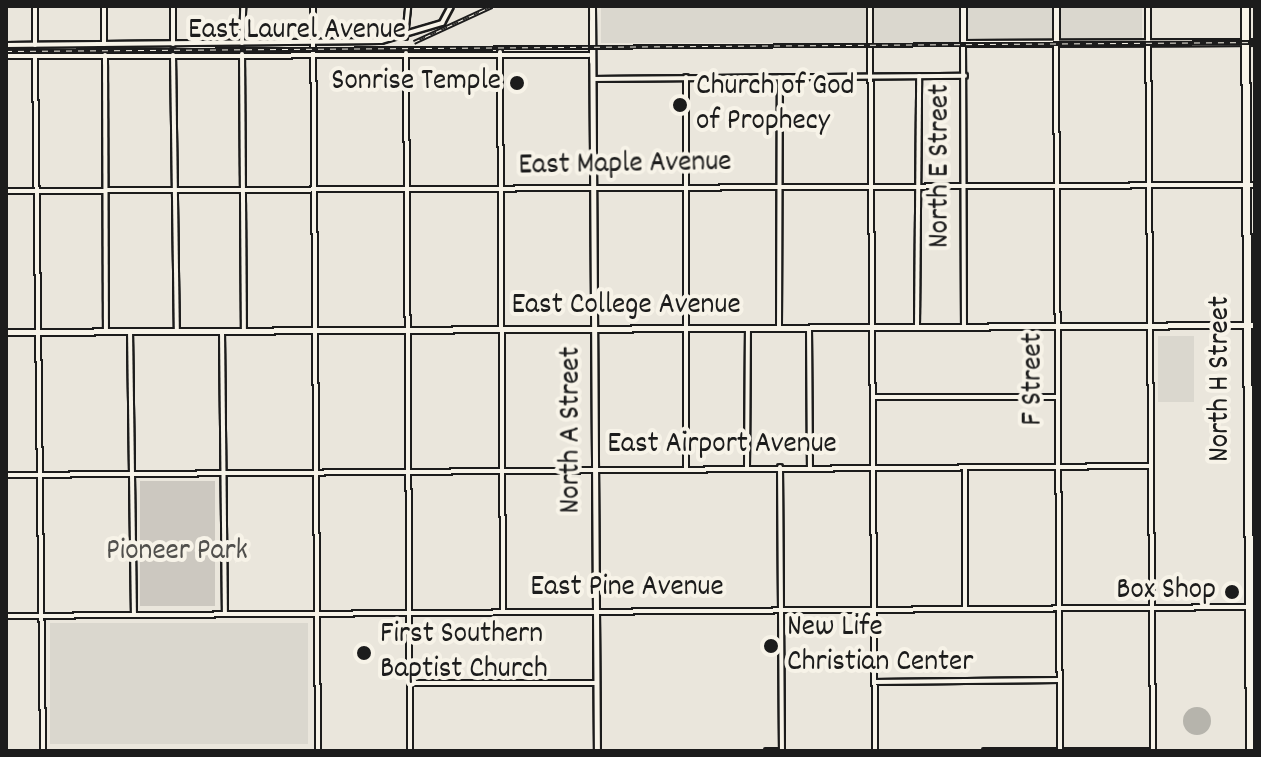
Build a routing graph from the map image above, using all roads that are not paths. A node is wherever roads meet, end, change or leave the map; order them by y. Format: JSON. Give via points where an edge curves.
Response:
{"nodes":[{"id":1,"x":35,"y":6,"type":"edge"},
{"id":2,"x":104,"y":6,"type":"edge"},
{"id":3,"x":173,"y":6,"type":"edge"},
{"id":4,"x":243,"y":6,"type":"edge"},
{"id":5,"x":313,"y":6,"type":"edge"},
{"id":6,"x":408,"y":6,"type":"edge"},
{"id":7,"x":451,"y":6,"type":"edge"},
{"id":8,"x":592,"y":6,"type":"edge"},
{"id":9,"x":870,"y":6,"type":"edge"},
{"id":10,"x":963,"y":6,"type":"edge"},
{"id":11,"x":1056,"y":6,"type":"edge"},
{"id":12,"x":1148,"y":6,"type":"edge"},
{"id":13,"x":1245,"y":6,"type":"edge"},
{"id":14,"x":405,"y":37,"type":"junction"},
{"id":15,"x":1056,"y":42,"type":"junction"},
{"id":16,"x":1148,"y":42,"type":"junction"},
{"id":17,"x":1244,"y":42,"type":"junction"},
{"id":18,"x":1255,"y":42,"type":"edge"},
{"id":19,"x":242,"y":43,"type":"junction"},
{"id":20,"x":313,"y":43,"type":"junction"},
{"id":21,"x":963,"y":43,"type":"junction"},
{"id":22,"x":104,"y":44,"type":"junction"},
{"id":23,"x":173,"y":44,"type":"junction"},
{"id":24,"x":6,"y":45,"type":"edge"},
{"id":25,"x":35,"y":45,"type":"junction"},
{"id":26,"x":500,"y":52,"type":"junction"},
{"id":27,"x":406,"y":53,"type":"junction"},
{"id":28,"x":242,"y":54,"type":"junction"},
{"id":29,"x":314,"y":54,"type":"junction"},
{"id":30,"x":105,"y":55,"type":"junction"},
{"id":31,"x":173,"y":55,"type":"junction"},
{"id":32,"x":6,"y":56,"type":"edge"},
{"id":33,"x":35,"y":56,"type":"junction"},
{"id":34,"x":590,"y":58,"type":"junction"},
{"id":35,"x":873,"y":76,"type":"junction"},
{"id":36,"x":919,"y":76,"type":"junction"},
{"id":37,"x":965,"y":76,"type":"junction"},
{"id":38,"x":686,"y":77,"type":"junction"},
{"id":39,"x":780,"y":77,"type":"junction"},
{"id":40,"x":593,"y":79,"type":"junction"},
{"id":41,"x":871,"y":185,"type":"junction"},
{"id":42,"x":1057,"y":185,"type":"junction"},
{"id":43,"x":1245,"y":185,"type":"junction"},
{"id":44,"x":1255,"y":185,"type":"edge"},
{"id":45,"x":779,"y":186,"type":"junction"},
{"id":46,"x":918,"y":186,"type":"junction"},
{"id":47,"x":965,"y":186,"type":"junction"},
{"id":48,"x":1147,"y":186,"type":"junction"},
{"id":49,"x":687,"y":187,"type":"junction"},
{"id":50,"x":593,"y":188,"type":"junction"},
{"id":51,"x":243,"y":189,"type":"junction"},
{"id":52,"x":314,"y":189,"type":"junction"},
{"id":53,"x":406,"y":189,"type":"junction"},
{"id":54,"x":174,"y":190,"type":"junction"},
{"id":55,"x":502,"y":190,"type":"junction"},
{"id":56,"x":6,"y":191,"type":"edge"},
{"id":57,"x":37,"y":191,"type":"junction"},
{"id":58,"x":106,"y":191,"type":"junction"},
{"id":59,"x":1057,"y":325,"type":"junction"},
{"id":60,"x":1149,"y":325,"type":"junction"},
{"id":61,"x":1250,"y":325,"type":"edge"},
{"id":62,"x":917,"y":326,"type":"junction"},
{"id":63,"x":964,"y":326,"type":"junction"},
{"id":64,"x":872,"y":327,"type":"junction"},
{"id":65,"x":748,"y":328,"type":"junction"},
{"id":66,"x":779,"y":328,"type":"junction"},
{"id":67,"x":809,"y":328,"type":"junction"},
{"id":68,"x":500,"y":329,"type":"junction"},
{"id":69,"x":594,"y":329,"type":"junction"},
{"id":70,"x":686,"y":329,"type":"junction"},
{"id":71,"x":408,"y":330,"type":"junction"},
{"id":72,"x":130,"y":331,"type":"junction"},
{"id":73,"x":177,"y":331,"type":"junction"},
{"id":74,"x":244,"y":331,"type":"junction"},
{"id":75,"x":314,"y":331,"type":"junction"},
{"id":76,"x":6,"y":332,"type":"edge"},
{"id":77,"x":37,"y":332,"type":"junction"},
{"id":78,"x":106,"y":332,"type":"junction"},
{"id":79,"x":222,"y":332,"type":"junction"},
{"id":80,"x":873,"y":397,"type":"junction"},
{"id":81,"x":1057,"y":397,"type":"junction"},
{"id":82,"x":1057,"y":466,"type":"junction"},
{"id":83,"x":1151,"y":466,"type":"junction"},
{"id":84,"x":780,"y":467,"type":"junction"},
{"id":85,"x":872,"y":467,"type":"junction"},
{"id":86,"x":965,"y":467,"type":"junction"},
{"id":87,"x":686,"y":468,"type":"junction"},
{"id":88,"x":747,"y":468,"type":"junction"},
{"id":89,"x":810,"y":468,"type":"junction"},
{"id":90,"x":595,"y":469,"type":"junction"},
{"id":91,"x":409,"y":471,"type":"junction"},
{"id":92,"x":503,"y":471,"type":"junction"},
{"id":93,"x":316,"y":472,"type":"junction"},
{"id":94,"x":224,"y":473,"type":"junction"},
{"id":95,"x":132,"y":474,"type":"junction"},
{"id":96,"x":6,"y":475,"type":"edge"},
{"id":97,"x":39,"y":475,"type":"junction"},
{"id":98,"x":1252,"y":607,"type":"edge"},
{"id":99,"x":1058,"y":608,"type":"junction"},
{"id":100,"x":1151,"y":608,"type":"junction"},
{"id":101,"x":965,"y":609,"type":"junction"},
{"id":102,"x":596,"y":610,"type":"junction"},
{"id":103,"x":873,"y":610,"type":"junction"},
{"id":104,"x":781,"y":611,"type":"junction"},
{"id":105,"x":503,"y":612,"type":"junction"},
{"id":106,"x":317,"y":613,"type":"junction"},
{"id":107,"x":409,"y":613,"type":"junction"},
{"id":108,"x":225,"y":614,"type":"junction"},
{"id":109,"x":134,"y":615,"type":"junction"},
{"id":110,"x":6,"y":616,"type":"edge"},
{"id":111,"x":41,"y":616,"type":"junction"},
{"id":112,"x":1059,"y":680,"type":"junction"},
{"id":113,"x":874,"y":682,"type":"junction"},
{"id":114,"x":410,"y":683,"type":"junction"},
{"id":115,"x":596,"y":683,"type":"junction"},
{"id":116,"x":43,"y":751,"type":"edge"},
{"id":117,"x":318,"y":751,"type":"edge"},
{"id":118,"x":410,"y":751,"type":"edge"},
{"id":119,"x":597,"y":751,"type":"edge"},
{"id":120,"x":767,"y":751,"type":"edge"},
{"id":121,"x":782,"y":751,"type":"edge"},
{"id":122,"x":875,"y":751,"type":"edge"},
{"id":123,"x":985,"y":751,"type":"edge"},
{"id":124,"x":1060,"y":751,"type":"edge"},
{"id":125,"x":1153,"y":751,"type":"edge"},
{"id":126,"x":1253,"y":751,"type":"edge"}],
"edges":[{"from":1,"to":25,"type":"street"},
{"from":2,"to":22,"type":"street"},
{"from":3,"to":23,"type":"street"},
{"from":4,"to":19,"type":"street"},
{"from":5,"to":20,"type":"street"},
{"from":6,"to":14,"type":"street"},
{"from":7,"to":14,"type":"street","name":"East Laurel Avenue","via":[[442,23]]},
{"from":8,"to":34,"type":"street","name":"North A Street"},
{"from":9,"to":35,"type":"street"},
{"from":10,"to":21,"type":"street","name":"North E Street"},
{"from":11,"to":15,"type":"street","name":"F Street"},
{"from":12,"to":16,"type":"street"},
{"from":13,"to":17,"type":"highway","name":"North H Street"},
{"from":14,"to":20,"type":"street","name":"East Laurel Avenue"},
{"from":15,"to":16,"type":"street"},
{"from":15,"to":21,"type":"street"},
{"from":15,"to":42,"type":"street","name":"F Street"},
{"from":16,"to":17,"type":"street"},
{"from":16,"to":48,"type":"street"},
{"from":17,"to":18,"type":"street"},
{"from":17,"to":43,"type":"highway","name":"North H Street"},
{"from":19,"to":20,"type":"street","name":"East Laurel Avenue"},
{"from":19,"to":23,"type":"street","name":"East Laurel Avenue"},
{"from":20,"to":29,"type":"street"},
{"from":21,"to":37,"type":"street","name":"North E Street"},
{"from":22,"to":23,"type":"street","name":"East Laurel Avenue"},
{"from":22,"to":25,"type":"street","name":"East Laurel Avenue"},
{"from":24,"to":25,"type":"street","name":"East Laurel Avenue"},
{"from":26,"to":27,"type":"street","name":"East Laurel Avenue"},
{"from":26,"to":34,"type":"street","name":"East Laurel Avenue"},
{"from":26,"to":55,"type":"street"},
{"from":27,"to":29,"type":"street","name":"East Laurel Avenue"},
{"from":27,"to":53,"type":"street"},
{"from":28,"to":29,"type":"street","name":"East Laurel Avenue"},
{"from":28,"to":31,"type":"street","name":"East Laurel Avenue"},
{"from":28,"to":51,"type":"street"},
{"from":29,"to":52,"type":"street"},
{"from":30,"to":31,"type":"street","name":"East Laurel Avenue"},
{"from":30,"to":33,"type":"street","name":"East Laurel Avenue"},
{"from":30,"to":58,"type":"street"},
{"from":31,"to":54,"type":"street"},
{"from":32,"to":33,"type":"street","name":"East Laurel Avenue"},
{"from":33,"to":57,"type":"street"},
{"from":34,"to":40,"type":"street","name":"North A Street"},
{"from":35,"to":36,"type":"street"},
{"from":35,"to":39,"type":"street"},
{"from":35,"to":41,"type":"street"},
{"from":36,"to":37,"type":"street"},
{"from":36,"to":46,"type":"street"},
{"from":37,"to":47,"type":"street","name":"North E Street"},
{"from":38,"to":39,"type":"street"},
{"from":38,"to":40,"type":"street"},
{"from":38,"to":49,"type":"street"},
{"from":39,"to":45,"type":"street"},
{"from":40,"to":50,"type":"street","name":"North A Street"},
{"from":41,"to":45,"type":"street","name":"East Maple Avenue"},
{"from":41,"to":46,"type":"street","name":"East Maple Avenue"},
{"from":41,"to":64,"type":"street"},
{"from":42,"to":47,"type":"street","name":"East Maple Avenue"},
{"from":42,"to":48,"type":"street","name":"East Maple Avenue"},
{"from":42,"to":59,"type":"street","name":"F Street"},
{"from":43,"to":44,"type":"street","name":"East Maple Avenue"},
{"from":43,"to":48,"type":"street","name":"East Maple Avenue"},
{"from":43,"to":61,"type":"highway","name":"North H Street"},
{"from":45,"to":49,"type":"street","name":"East Maple Avenue"},
{"from":45,"to":66,"type":"street"},
{"from":46,"to":47,"type":"street","name":"East Maple Avenue"},
{"from":46,"to":62,"type":"street"},
{"from":47,"to":63,"type":"street","name":"North E Street"},
{"from":48,"to":60,"type":"street"},
{"from":49,"to":50,"type":"street","name":"East Maple Avenue"},
{"from":49,"to":70,"type":"street"},
{"from":50,"to":55,"type":"street","name":"East Maple Avenue"},
{"from":50,"to":69,"type":"street","name":"North A Street"},
{"from":51,"to":52,"type":"street","name":"East Maple Avenue"},
{"from":51,"to":54,"type":"street","name":"East Maple Avenue"},
{"from":51,"to":74,"type":"street"},
{"from":52,"to":53,"type":"street","name":"East Maple Avenue"},
{"from":52,"to":75,"type":"street"},
{"from":53,"to":55,"type":"street","name":"East Maple Avenue"},
{"from":53,"to":71,"type":"street"},
{"from":54,"to":58,"type":"street","name":"East Maple Avenue"},
{"from":54,"to":73,"type":"street"},
{"from":55,"to":68,"type":"street"},
{"from":56,"to":57,"type":"street","name":"East Maple Avenue"},
{"from":57,"to":58,"type":"street","name":"East Maple Avenue"},
{"from":57,"to":77,"type":"street"},
{"from":58,"to":78,"type":"street"},
{"from":59,"to":60,"type":"street","name":"East College Avenue"},
{"from":59,"to":63,"type":"street","name":"East College Avenue"},
{"from":59,"to":81,"type":"street","name":"F Street"},
{"from":60,"to":61,"type":"street","name":"East College Avenue"},
{"from":60,"to":83,"type":"street"},
{"from":61,"to":98,"type":"highway","name":"North H Street"},
{"from":62,"to":63,"type":"street","name":"East College Avenue"},
{"from":62,"to":64,"type":"street","name":"East College Avenue"},
{"from":64,"to":67,"type":"street","name":"East College Avenue"},
{"from":64,"to":80,"type":"street"},
{"from":65,"to":66,"type":"street","name":"East College Avenue"},
{"from":65,"to":70,"type":"street","name":"East College Avenue"},
{"from":65,"to":88,"type":"street"},
{"from":66,"to":67,"type":"street","name":"East College Avenue"},
{"from":67,"to":89,"type":"street"},
{"from":68,"to":69,"type":"street","name":"East College Avenue"},
{"from":68,"to":71,"type":"street","name":"East College Avenue"},
{"from":68,"to":92,"type":"street"},
{"from":69,"to":70,"type":"street","name":"East College Avenue"},
{"from":69,"to":90,"type":"street","name":"North A Street"},
{"from":70,"to":87,"type":"street"},
{"from":71,"to":75,"type":"street","name":"East College Avenue"},
{"from":71,"to":91,"type":"street"},
{"from":72,"to":73,"type":"street","name":"East College Avenue"},
{"from":72,"to":78,"type":"street","name":"East College Avenue"},
{"from":72,"to":95,"type":"street"},
{"from":73,"to":79,"type":"street","name":"East College Avenue"},
{"from":74,"to":75,"type":"street","name":"East College Avenue"},
{"from":74,"to":79,"type":"street","name":"East College Avenue"},
{"from":75,"to":93,"type":"street"},
{"from":76,"to":77,"type":"street","name":"East College Avenue"},
{"from":77,"to":78,"type":"street","name":"East College Avenue"},
{"from":77,"to":97,"type":"street"},
{"from":79,"to":94,"type":"street"},
{"from":80,"to":81,"type":"street"},
{"from":80,"to":85,"type":"street"},
{"from":81,"to":82,"type":"street","name":"F Street"},
{"from":82,"to":83,"type":"street","name":"East Airport Avenue"},
{"from":82,"to":86,"type":"street","name":"East Airport Avenue"},
{"from":82,"to":99,"type":"street","name":"F Street"},
{"from":83,"to":100,"type":"street"},
{"from":84,"to":88,"type":"street","name":"East Airport Avenue"},
{"from":84,"to":89,"type":"street","name":"East Airport Avenue"},
{"from":84,"to":104,"type":"street"},
{"from":85,"to":86,"type":"street","name":"East Airport Avenue"},
{"from":85,"to":89,"type":"street","name":"East Airport Avenue"},
{"from":85,"to":103,"type":"street"},
{"from":86,"to":101,"type":"street"},
{"from":87,"to":88,"type":"street","name":"East Airport Avenue"},
{"from":87,"to":90,"type":"street","name":"East Airport Avenue"},
{"from":90,"to":92,"type":"street","name":"East Airport Avenue"},
{"from":90,"to":102,"type":"street","name":"North A Street"},
{"from":91,"to":92,"type":"street","name":"East Airport Avenue"},
{"from":91,"to":93,"type":"street","name":"East Airport Avenue"},
{"from":91,"to":107,"type":"street"},
{"from":92,"to":105,"type":"street"},
{"from":93,"to":94,"type":"street","name":"East Airport Avenue"},
{"from":93,"to":106,"type":"street"},
{"from":94,"to":95,"type":"street","name":"East Airport Avenue"},
{"from":94,"to":108,"type":"street"},
{"from":95,"to":97,"type":"street","name":"East Airport Avenue"},
{"from":95,"to":109,"type":"street"},
{"from":96,"to":97,"type":"street","name":"East Airport Avenue"},
{"from":97,"to":111,"type":"street"},
{"from":98,"to":100,"type":"street","name":"East Pine Avenue"},
{"from":98,"to":126,"type":"highway","name":"North H Street"},
{"from":99,"to":100,"type":"street","name":"East Pine Avenue"},
{"from":99,"to":101,"type":"street","name":"East Pine Avenue"},
{"from":99,"to":112,"type":"street","name":"F Street"},
{"from":100,"to":125,"type":"street"},
{"from":101,"to":103,"type":"street","name":"East Pine Avenue"},
{"from":102,"to":104,"type":"street","name":"East Pine Avenue"},
{"from":102,"to":105,"type":"street","name":"East Pine Avenue"},
{"from":102,"to":115,"type":"street","name":"North A Street"},
{"from":103,"to":104,"type":"street","name":"East Pine Avenue"},
{"from":103,"to":113,"type":"street"},
{"from":104,"to":121,"type":"street"},
{"from":105,"to":107,"type":"street","name":"East Pine Avenue"},
{"from":106,"to":107,"type":"street","name":"East Pine Avenue"},
{"from":106,"to":108,"type":"street","name":"East Pine Avenue"},
{"from":106,"to":117,"type":"street"},
{"from":107,"to":114,"type":"street"},
{"from":108,"to":109,"type":"street","name":"East Pine Avenue"},
{"from":109,"to":111,"type":"street","name":"East Pine Avenue"},
{"from":110,"to":111,"type":"street","name":"East Pine Avenue"},
{"from":111,"to":116,"type":"street"},
{"from":112,"to":113,"type":"street"},
{"from":112,"to":124,"type":"street","name":"F Street"},
{"from":113,"to":122,"type":"street"},
{"from":114,"to":115,"type":"street"},
{"from":114,"to":118,"type":"street"},
{"from":115,"to":119,"type":"street","name":"North A Street"},
{"from":120,"to":121,"type":"street"},
{"from":123,"to":124,"type":"street"},
{"from":124,"to":125,"type":"street"}]}
